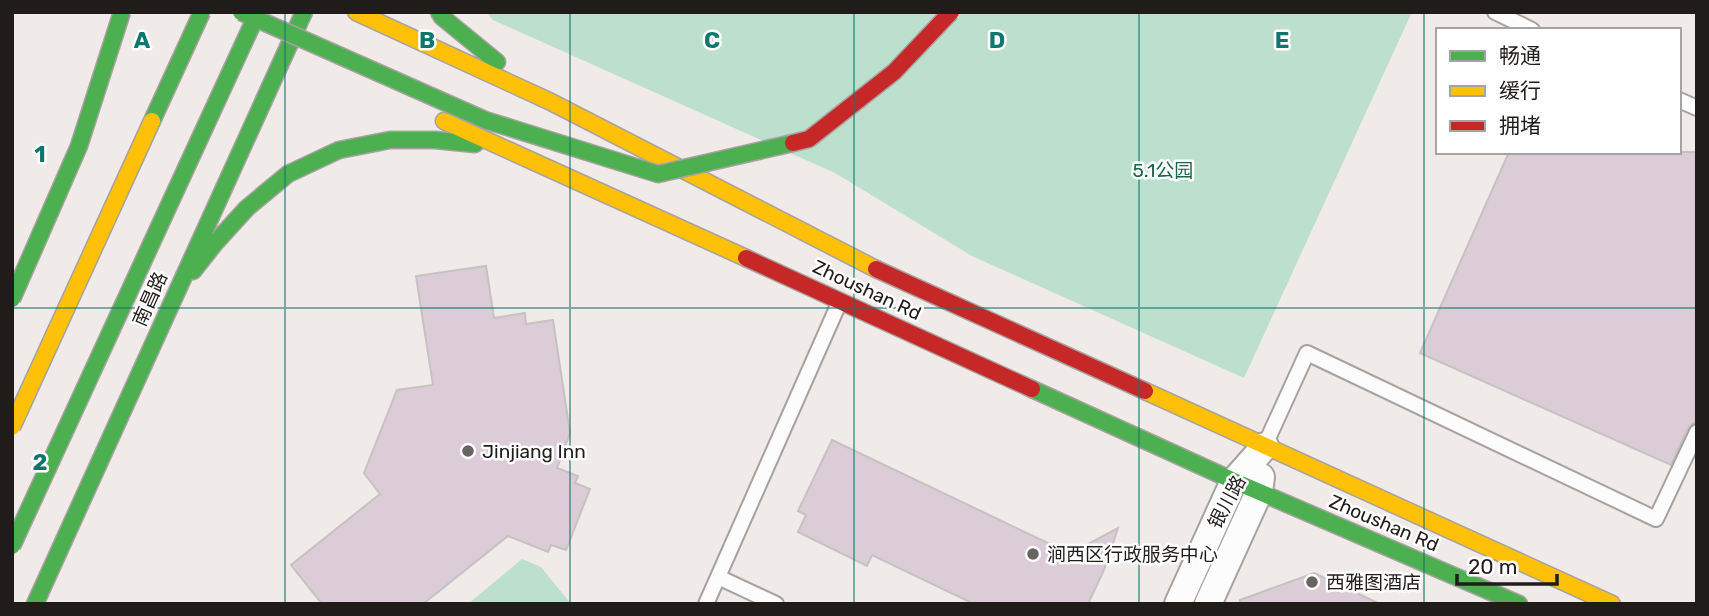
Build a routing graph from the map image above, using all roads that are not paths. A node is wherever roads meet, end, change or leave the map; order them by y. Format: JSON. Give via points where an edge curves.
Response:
{"nodes":[{"id":1,"x":122,"y":12,"type":"edge"},
{"id":2,"x":134,"y":12,"type":"edge"},
{"id":3,"x":258,"y":12,"type":"edge"},
{"id":4,"x":304,"y":12,"type":"edge"},
{"id":5,"x":356,"y":12,"type":"edge"},
{"id":6,"x":439,"y":12,"type":"edge"},
{"id":7,"x":951,"y":12,"type":"edge"},
{"id":8,"x":1495,"y":12,"type":"edge"},
{"id":9,"x":204,"y":14,"type":"edge"},
{"id":10,"x":239,"y":20,"type":"edge"},
{"id":11,"x":1528,"y":28,"type":"edge"},
{"id":12,"x":280,"y":47,"type":"junction"},
{"id":13,"x":1681,"y":101,"type":"edge"},
{"id":14,"x":551,"y":102,"type":"junction"},
{"id":15,"x":1697,"y":108,"type":"edge"},
{"id":16,"x":426,"y":113,"type":"dead end"},
{"id":17,"x":502,"y":148,"type":"junction"},
{"id":18,"x":12,"y":289,"type":"edge"},
{"id":19,"x":175,"y":294,"type":"junction"},
{"id":20,"x":12,"y":299,"type":"edge"},
{"id":21,"x":840,"y":301,"type":"junction"},
{"id":22,"x":12,"y":427,"type":"edge"},
{"id":23,"x":1697,"y":432,"type":"edge"},
{"id":24,"x":1265,"y":446,"type":"junction"},
{"id":25,"x":1234,"y":481,"type":"junction"},
{"id":26,"x":1259,"y":492,"type":"junction"},
{"id":27,"x":12,"y":546,"type":"edge"},
{"id":28,"x":718,"y":577,"type":"junction"},
{"id":29,"x":35,"y":604,"type":"edge"},
{"id":30,"x":706,"y":604,"type":"edge"},
{"id":31,"x":776,"y":604,"type":"edge"},
{"id":32,"x":1178,"y":604,"type":"edge"},
{"id":33,"x":1208,"y":604,"type":"edge"},
{"id":34,"x":1519,"y":604,"type":"edge"},
{"id":35,"x":1612,"y":604,"type":"edge"}],
"edges":[{"from":1,"to":20,"type":"main road","bridge":true,"via":[[79,146]]},
{"from":2,"to":18,"type":"main road"},
{"from":3,"to":27,"type":"main road","name":"南昌路","bridge":true},
{"from":4,"to":12,"type":"main road","name":"南昌路"},
{"from":5,"to":14,"type":"main road","name":"Zhoushan Rd"},
{"from":6,"to":14,"type":"main road"},
{"from":7,"to":10,"type":"main road","bridge":true,"via":[[894,72],[809,139],[658,174],[485,120]]},
{"from":8,"to":11,"type":"lane"},
{"from":9,"to":22,"type":"main road","bridge":true},
{"from":10,"to":12,"type":"main road"},
{"from":12,"to":19,"type":"main road","name":"南昌路"},
{"from":13,"to":15,"type":"lane"},
{"from":14,"to":24,"type":"main road","name":"Zhoushan Rd","via":[[859,261]]},
{"from":16,"to":17,"type":"main road","name":"Zhoushan Rd"},
{"from":17,"to":19,"type":"main road","via":[[390,140],[340,150],[288,174],[247,208]]},
{"from":17,"to":21,"type":"main road","name":"Zhoushan Rd"},
{"from":19,"to":29,"type":"main road","name":"南昌路"},
{"from":21,"to":25,"type":"main road","name":"Zhoushan Rd"},
{"from":21,"to":28,"type":"lane"},
{"from":23,"to":24,"type":"lane","via":[[1656,519],[1307,353]]},
{"from":24,"to":25,"type":"street","name":"银川路"},
{"from":24,"to":26,"type":"street","name":"银川路"},
{"from":24,"to":35,"type":"main road","name":"Zhoushan Rd"},
{"from":25,"to":26,"type":"main road","name":"Zhoushan Rd"},
{"from":25,"to":32,"type":"street","name":"银川路"},
{"from":26,"to":33,"type":"street","name":"银川路"},
{"from":26,"to":34,"type":"main road","name":"Zhoushan Rd"},
{"from":28,"to":30,"type":"lane"},
{"from":28,"to":31,"type":"lane"}]}
